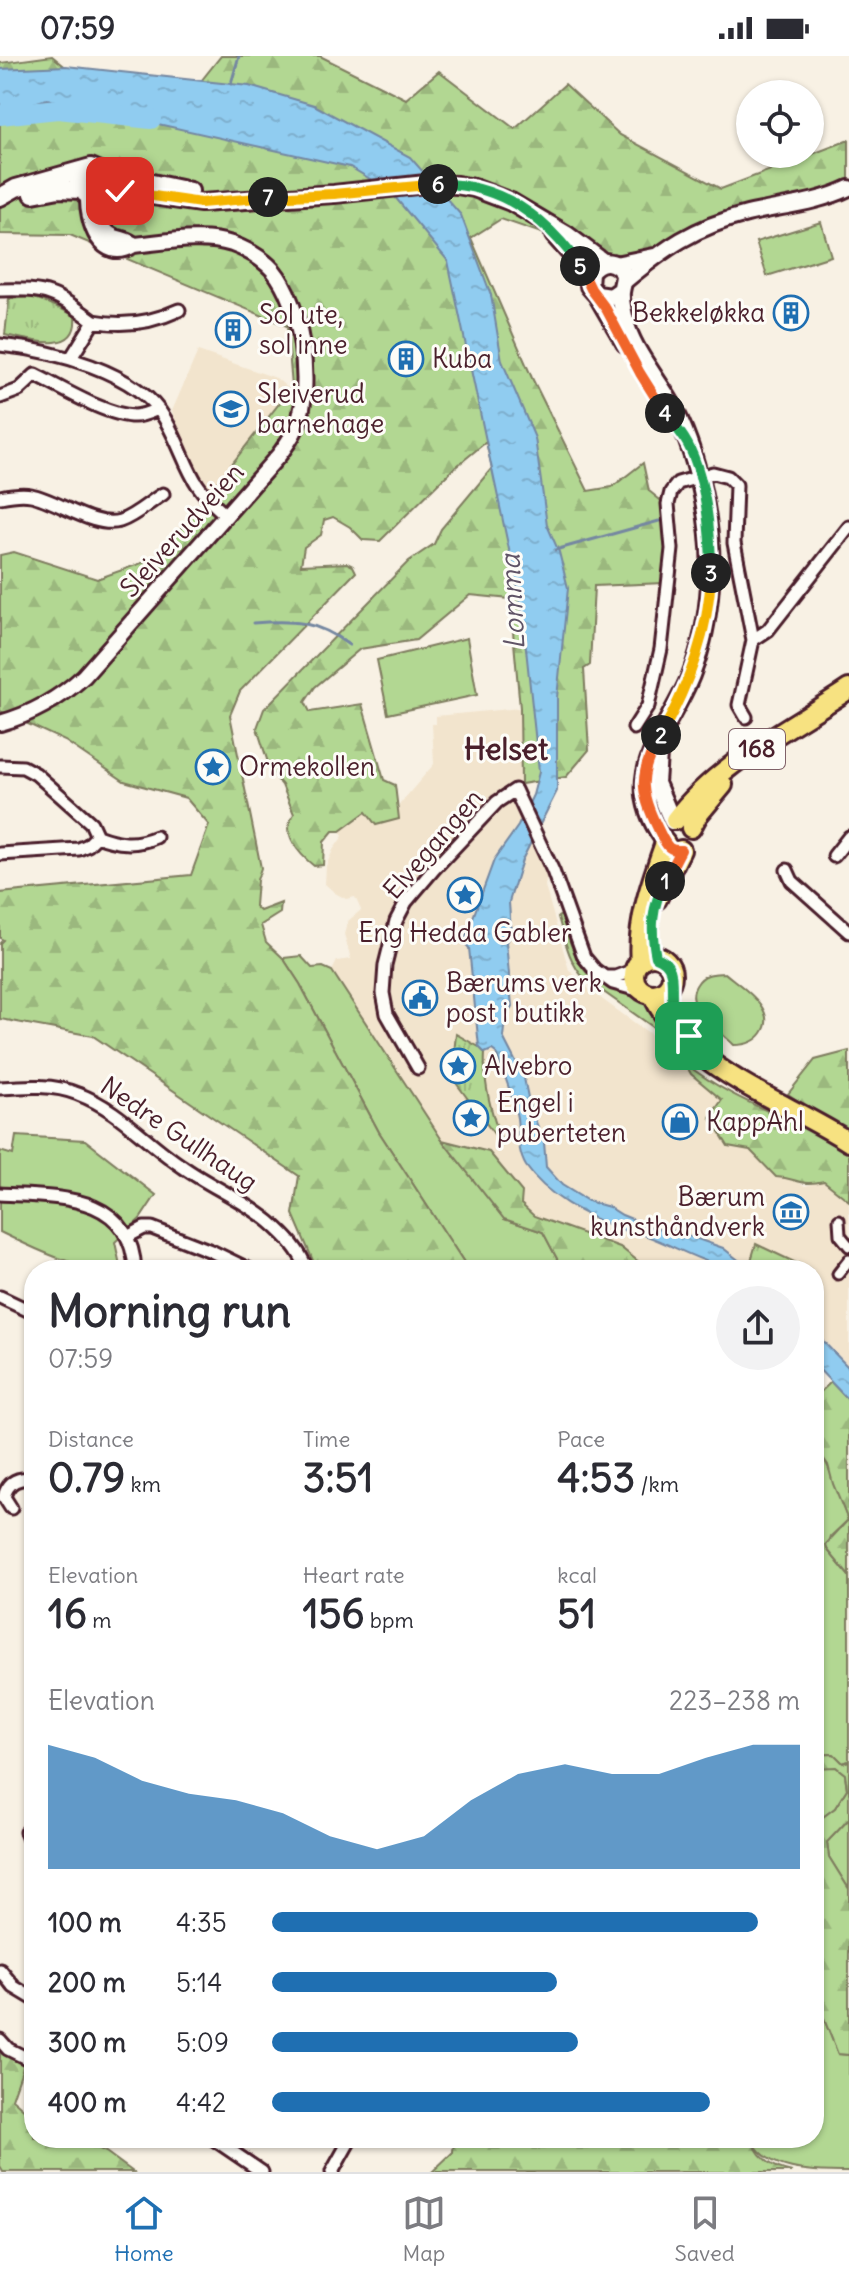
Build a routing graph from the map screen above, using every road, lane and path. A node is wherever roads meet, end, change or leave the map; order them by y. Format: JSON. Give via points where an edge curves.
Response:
{"nodes":[{"id":1,"x":96,"y":188,"type":"junction"},
{"id":2,"x":849,"y":188,"type":"edge"},
{"id":3,"x":0,"y":197,"type":"edge"},
{"id":4,"x":539,"y":219,"type":"junction"},
{"id":5,"x":654,"y":256,"type":"junction"},
{"id":6,"x":609,"y":263,"type":"junction"},
{"id":7,"x":588,"y":279,"type":"junction"},
{"id":8,"x":623,"y":286,"type":"junction"},
{"id":9,"x":0,"y":290,"type":"edge"},
{"id":10,"x":597,"y":295,"type":"junction"},
{"id":11,"x":179,"y":310,"type":"dead end"},
{"id":12,"x":94,"y":321,"type":"junction"},
{"id":13,"x":0,"y":345,"type":"edge"},
{"id":14,"x":71,"y":358,"type":"junction"},
{"id":15,"x":0,"y":397,"type":"edge"},
{"id":16,"x":158,"y":409,"type":"junction"},
{"id":17,"x":685,"y":439,"type":"junction"},
{"id":18,"x":698,"y":476,"type":"junction"},
{"id":19,"x":163,"y":494,"type":"dead end"},
{"id":20,"x":0,"y":497,"type":"edge"},
{"id":21,"x":227,"y":516,"type":"junction"},
{"id":22,"x":849,"y":527,"type":"edge"},
{"id":23,"x":753,"y":640,"type":"junction"},
{"id":24,"x":849,"y":689,"type":"edge"},
{"id":25,"x":849,"y":703,"type":"edge"},
{"id":26,"x":746,"y":717,"type":"dead end"},
{"id":27,"x":0,"y":723,"type":"edge"},
{"id":28,"x":634,"y":728,"type":"dead end"},
{"id":29,"x":0,"y":766,"type":"edge"},
{"id":30,"x":674,"y":833,"type":"junction"},
{"id":31,"x":97,"y":836,"type":"junction"},
{"id":32,"x":156,"y":837,"type":"dead end"},
{"id":33,"x":849,"y":837,"type":"edge"},
{"id":34,"x":0,"y":854,"type":"edge"},
{"id":35,"x":834,"y":856,"type":"dead end"},
{"id":36,"x":787,"y":870,"type":"dead end"},
{"id":37,"x":849,"y":932,"type":"edge"},
{"id":38,"x":644,"y":963,"type":"junction"},
{"id":39,"x":606,"y":977,"type":"junction"},
{"id":40,"x":672,"y":980,"type":"junction"},
{"id":41,"x":648,"y":993,"type":"junction"},
{"id":42,"x":718,"y":1066,"type":"junction"},
{"id":43,"x":418,"y":1068,"type":"dead end"},
{"id":44,"x":0,"y":1088,"type":"edge"},
{"id":45,"x":849,"y":1142,"type":"edge"},
{"id":46,"x":0,"y":1194,"type":"edge"},
{"id":47,"x":839,"y":1220,"type":"dead end"},
{"id":48,"x":127,"y":1237,"type":"junction"},
{"id":49,"x":849,"y":1246,"type":"edge"},
{"id":50,"x":133,"y":1260,"type":"edge"},
{"id":51,"x":229,"y":1260,"type":"edge"},
{"id":52,"x":303,"y":1260,"type":"edge"},
{"id":53,"x":849,"y":1260,"type":"edge"},
{"id":54,"x":838,"y":1274,"type":"dead end"},
{"id":55,"x":0,"y":1297,"type":"edge"},
{"id":56,"x":24,"y":1308,"type":"edge"},
{"id":57,"x":24,"y":1479,"type":"edge"},
{"id":58,"x":11,"y":1508,"type":"dead end"},
{"id":59,"x":0,"y":1970,"type":"edge"},
{"id":60,"x":24,"y":1993,"type":"edge"},
{"id":61,"x":0,"y":2040,"type":"edge"},
{"id":62,"x":24,"y":2057,"type":"edge"},
{"id":63,"x":227,"y":2148,"type":"edge"},
{"id":64,"x":345,"y":2148,"type":"edge"},
{"id":65,"x":262,"y":2172,"type":"edge"},
{"id":66,"x":332,"y":2172,"type":"edge"}],
"edges":[{"from":1,"to":3,"type":"main road","via":[[50,190],[11,200]]},
{"from":1,"to":3,"type":"main road","via":[[78,182],[83,171]]},
{"from":1,"to":4,"type":"main road","via":[[201,203],[457,185],[495,195]]},
{"from":1,"to":21,"type":"street","name":"Sleiverudveien","via":[[88,217],[98,238],[125,249],[211,240],[243,249],[274,272],[293,310],[305,376],[298,422],[279,455]]},
{"from":2,"to":5,"type":"street","via":[[726,220]]},
{"from":4,"to":6,"type":"main road"},
{"from":4,"to":7,"type":"main road"},
{"from":5,"to":6,"type":"street"},
{"from":5,"to":8,"type":"street"},
{"from":6,"to":7,"type":"main road","via":[[592,268]]},
{"from":6,"to":8,"type":"main road","via":[[624,274]]},
{"from":7,"to":10,"type":"main road"},
{"from":8,"to":10,"type":"main road","via":[[611,297]]},
{"from":8,"to":17,"type":"main road","via":[[632,339],[670,402]]},
{"from":9,"to":12,"type":"street","via":[[50,292]]},
{"from":10,"to":17,"type":"main road"},
{"from":11,"to":12,"type":"street","via":[[139,324]]},
{"from":12,"to":14,"type":"street"},
{"from":13,"to":14,"type":"street"},
{"from":14,"to":16,"type":"street","via":[[130,386]]},
{"from":15,"to":16,"type":"street","via":[[19,390],[35,375],[120,414]]},
{"from":16,"to":21,"type":"street","via":[[196,487]]},
{"from":17,"to":18,"type":"main road"},
{"from":18,"to":23,"type":"street","via":[[713,473],[736,485],[734,543]]},
{"from":18,"to":28,"type":"street","via":[[678,483],[671,492],[672,549],[661,649],[648,706]]},
{"from":18,"to":30,"type":"main road","via":[[709,533],[707,607],[693,671],[660,737],[655,766]]},
{"from":19,"to":20,"type":"street","via":[[113,522],[27,494]]},
{"from":21,"to":27,"type":"street","name":"Sleiverudveien","via":[[84,676],[49,704]]},
{"from":22,"to":23,"type":"street","via":[[768,630]]},
{"from":23,"to":26,"type":"street","via":[[739,705]]},
{"from":24,"to":30,"type":"main road","number":"168","via":[[697,796]]},
{"from":25,"to":30,"type":"main road","number":"168","via":[[735,773]]},
{"from":29,"to":31,"type":"street","via":[[23,767],[36,774],[91,823]]},
{"from":30,"to":38,"type":"main road","number":"168","via":[[645,909],[639,950]]},
{"from":31,"to":32,"type":"street","via":[[127,844]]},
{"from":31,"to":34,"type":"street","via":[[79,849]]},
{"from":33,"to":35,"type":"street"},
{"from":36,"to":37,"type":"street","via":[[792,881]]},
{"from":38,"to":39,"type":"street"},
{"from":38,"to":40,"type":"main road","number":"168","via":[[669,965]]},
{"from":38,"to":41,"type":"main road","number":"168","via":[[635,979]]},
{"from":39,"to":41,"type":"street"},
{"from":39,"to":43,"type":"street","name":"Elvegangen","via":[[577,943],[515,790],[434,869],[396,921],[383,993],[387,1014]]},
{"from":40,"to":41,"type":"main road","via":[[664,991]]},
{"from":40,"to":42,"type":"main road","number":"168","via":[[676,1017]]},
{"from":41,"to":42,"type":"main road","number":"168","via":[[677,1034]]},
{"from":42,"to":45,"type":"main road","number":"168"},
{"from":44,"to":52,"type":"street","name":"Nedre Gullhaug","via":[[59,1088],[109,1110],[180,1166],[270,1222]]},
{"from":46,"to":48,"type":"street","via":[[80,1200],[110,1217]]},
{"from":47,"to":49,"type":"street","via":[[840,1235]]},
{"from":48,"to":50,"type":"street"},
{"from":48,"to":51,"type":"street","via":[[152,1228]]},
{"from":53,"to":54,"type":"street"},
{"from":55,"to":56,"type":"street"},
{"from":57,"to":58,"type":"street","via":[[10,1484],[4,1497]]},
{"from":59,"to":60,"type":"street"},
{"from":61,"to":62,"type":"street"},
{"from":63,"to":65,"type":"street"},
{"from":64,"to":66,"type":"street"}]}
